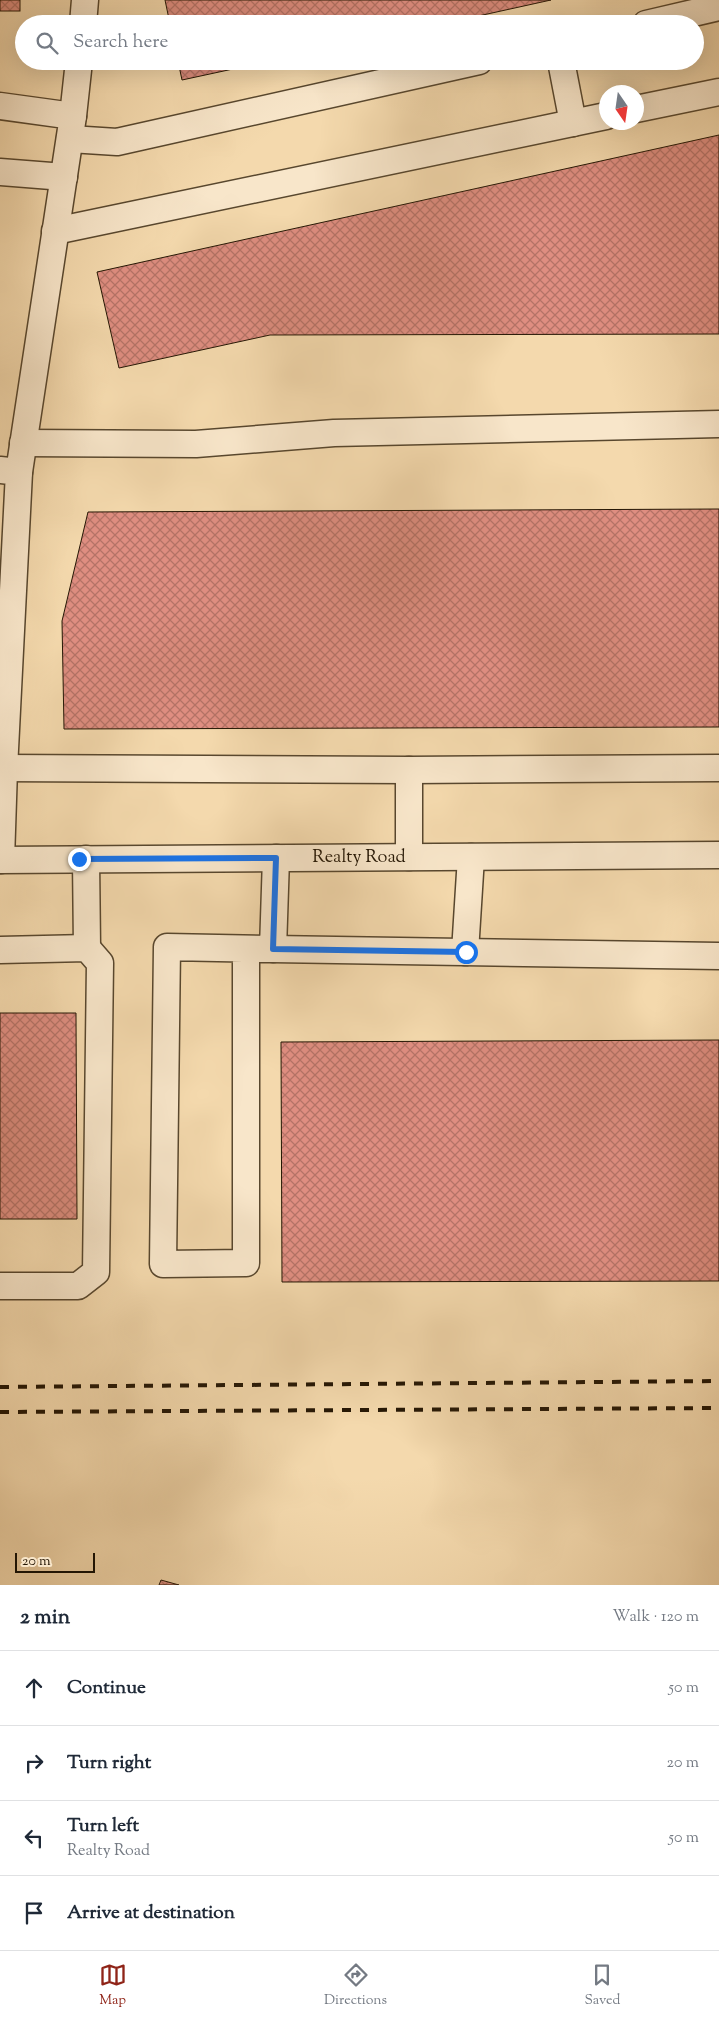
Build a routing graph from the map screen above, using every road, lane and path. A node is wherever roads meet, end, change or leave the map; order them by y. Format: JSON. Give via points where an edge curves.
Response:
{"nodes":[{"id":1,"x":86,"y":0,"type":"edge"},
{"id":2,"x":719,"y":8,"type":"edge"},
{"id":3,"x":84,"y":15,"type":"edge"},
{"id":4,"x":687,"y":15,"type":"edge"},
{"id":5,"x":78,"y":70,"type":"edge"},
{"id":6,"x":439,"y":70,"type":"edge"},
{"id":7,"x":563,"y":70,"type":"edge"},
{"id":8,"x":719,"y":92,"type":"edge"},
{"id":9,"x":0,"y":106,"type":"edge"},
{"id":10,"x":644,"y":107,"type":"edge"},
{"id":11,"x":599,"y":117,"type":"edge"},
{"id":12,"x":573,"y":123,"type":"junction"},
{"id":13,"x":72,"y":128,"type":"junction"},
{"id":14,"x":0,"y":172,"type":"edge"},
{"id":15,"x":64,"y":177,"type":"junction"},
{"id":16,"x":56,"y":231,"type":"junction"},
{"id":17,"x":719,"y":424,"type":"edge"},
{"id":18,"x":23,"y":443,"type":"junction"},
{"id":19,"x":9,"y":471,"type":"edge"},
{"id":20,"x":2,"y":768,"type":"edge"},
{"id":21,"x":719,"y":768,"type":"edge"},
{"id":22,"x":408,"y":770,"type":"junction"},
{"id":23,"x":719,"y":856,"type":"edge"},
{"id":24,"x":409,"y":857,"type":"junction"},
{"id":25,"x":471,"y":857,"type":"junction"},
{"id":26,"x":276,"y":858,"type":"junction"},
{"id":27,"x":86,"y":859,"type":"junction"},
{"id":28,"x":1,"y":860,"type":"edge"},
{"id":29,"x":87,"y":948,"type":"junction"},
{"id":30,"x":246,"y":948,"type":"junction"},
{"id":31,"x":273,"y":949,"type":"junction"},
{"id":32,"x":0,"y":950,"type":"edge"},
{"id":33,"x":466,"y":952,"type":"junction"},
{"id":34,"x":719,"y":956,"type":"edge"},
{"id":35,"x":0,"y":1286,"type":"edge"}],
"edges":[{"from":1,"to":3,"type":"street"},
{"from":2,"to":4,"type":"street"},
{"from":5,"to":13,"type":"street"},
{"from":6,"to":13,"type":"street","via":[[117,142]]},
{"from":7,"to":12,"type":"street"},
{"from":8,"to":10,"type":"street"},
{"from":9,"to":13,"type":"street"},
{"from":11,"to":12,"type":"street"},
{"from":12,"to":16,"type":"street"},
{"from":13,"to":15,"type":"street"},
{"from":14,"to":15,"type":"street"},
{"from":15,"to":16,"type":"street"},
{"from":16,"to":18,"type":"street"},
{"from":17,"to":18,"type":"street","via":[[334,433],[196,444]]},
{"from":18,"to":19,"type":"street"},
{"from":19,"to":20,"type":"street"},
{"from":20,"to":22,"type":"street"},
{"from":20,"to":28,"type":"street"},
{"from":21,"to":22,"type":"street"},
{"from":22,"to":24,"type":"street"},
{"from":23,"to":25,"type":"street","name":"Realty Road"},
{"from":24,"to":25,"type":"street","name":"Realty Road"},
{"from":24,"to":26,"type":"street","name":"Realty Road"},
{"from":25,"to":33,"type":"street"},
{"from":26,"to":27,"type":"street","name":"Realty Road"},
{"from":26,"to":31,"type":"street"},
{"from":27,"to":28,"type":"street","name":"Realty Road"},
{"from":27,"to":29,"type":"street"},
{"from":29,"to":32,"type":"street"},
{"from":29,"to":35,"type":"street","via":[[100,963],[96,1272],[78,1286]]},
{"from":30,"to":30,"type":"street","via":[[167,947],[163,1264],[246,1263]]},
{"from":30,"to":31,"type":"street"},
{"from":31,"to":33,"type":"street"},
{"from":33,"to":34,"type":"street"}]}
